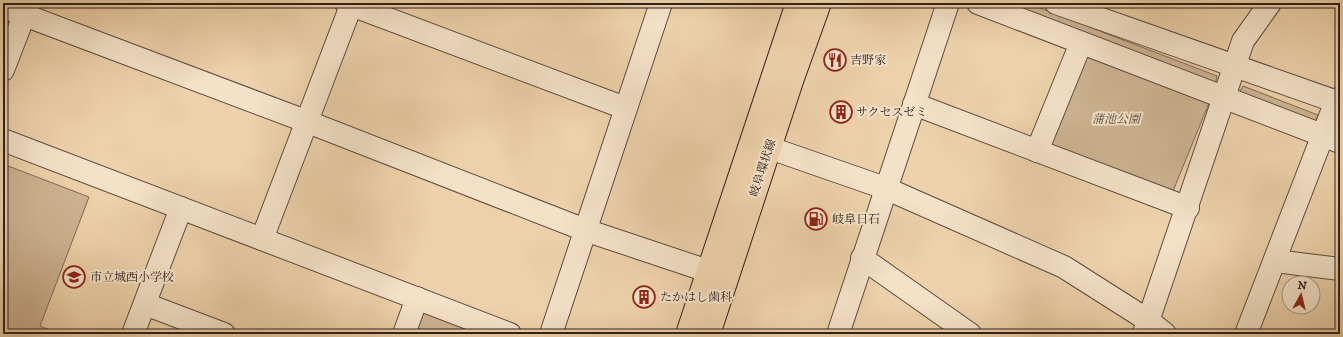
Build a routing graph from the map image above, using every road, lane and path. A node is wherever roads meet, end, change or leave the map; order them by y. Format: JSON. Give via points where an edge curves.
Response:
{"nodes":[{"id":1,"x":797,"y":3,"type":"edge"},
{"id":2,"x":820,"y":3,"type":"edge"},
{"id":3,"x":948,"y":3,"type":"edge"},
{"id":4,"x":978,"y":3,"type":"edge"},
{"id":5,"x":1056,"y":3,"type":"edge"},
{"id":6,"x":1270,"y":3,"type":"edge"},
{"id":7,"x":350,"y":4,"type":"edge"},
{"id":8,"x":657,"y":4,"type":"edge"},
{"id":9,"x":3,"y":7,"type":"edge"},
{"id":10,"x":27,"y":9,"type":"edge"},
{"id":11,"x":1081,"y":44,"type":"junction"},
{"id":12,"x":1234,"y":67,"type":"junction"},
{"id":13,"x":3,"y":70,"type":"edge"},
{"id":14,"x":1225,"y":98,"type":"junction"},
{"id":15,"x":1339,"y":101,"type":"edge"},
{"id":16,"x":914,"y":104,"type":"junction"},
{"id":17,"x":625,"y":108,"type":"junction"},
{"id":18,"x":308,"y":122,"type":"junction"},
{"id":19,"x":1332,"y":138,"type":"edge"},
{"id":20,"x":3,"y":140,"type":"edge"},
{"id":21,"x":770,"y":148,"type":"junction"},
{"id":22,"x":1038,"y":151,"type":"junction"},
{"id":23,"x":885,"y":188,"type":"junction"},
{"id":24,"x":181,"y":208,"type":"junction"},
{"id":25,"x":1188,"y":208,"type":"junction"},
{"id":26,"x":585,"y":230,"type":"junction"},
{"id":27,"x":262,"y":239,"type":"junction"},
{"id":28,"x":862,"y":258,"type":"junction"},
{"id":29,"x":1275,"y":261,"type":"junction"},
{"id":30,"x":1340,"y":269,"type":"edge"},
{"id":31,"x":708,"y":271,"type":"junction"},
{"id":32,"x":417,"y":298,"type":"junction"},
{"id":33,"x":145,"y":304,"type":"junction"},
{"id":34,"x":1152,"y":330,"type":"edge"},
{"id":35,"x":133,"y":334,"type":"edge"},
{"id":36,"x":224,"y":334,"type":"edge"},
{"id":37,"x":404,"y":334,"type":"edge"},
{"id":38,"x":510,"y":334,"type":"edge"},
{"id":39,"x":551,"y":334,"type":"edge"},
{"id":40,"x":687,"y":334,"type":"edge"},
{"id":41,"x":709,"y":334,"type":"edge"},
{"id":42,"x":838,"y":334,"type":"edge"},
{"id":43,"x":970,"y":334,"type":"edge"},
{"id":44,"x":1246,"y":334,"type":"edge"}],
"edges":[{"from":1,"to":31,"type":"main road","name":"岐阜環状線"},
{"from":2,"to":21,"type":"main road","name":"岐阜環状線"},
{"from":3,"to":16,"type":"street"},
{"from":4,"to":11,"type":"street"},
{"from":5,"to":12,"type":"street"},
{"from":6,"to":12,"type":"street","via":[[1243,41]]},
{"from":7,"to":17,"type":"street"},
{"from":7,"to":18,"type":"street"},
{"from":8,"to":17,"type":"street"},
{"from":9,"to":10,"type":"street"},
{"from":10,"to":13,"type":"street"},
{"from":10,"to":18,"type":"street"},
{"from":11,"to":14,"type":"street"},
{"from":11,"to":22,"type":"street"},
{"from":12,"to":14,"type":"street"},
{"from":12,"to":15,"type":"street"},
{"from":14,"to":19,"type":"street"},
{"from":14,"to":25,"type":"street"},
{"from":15,"to":19,"type":"street"},
{"from":16,"to":22,"type":"street"},
{"from":16,"to":23,"type":"street"},
{"from":17,"to":26,"type":"street"},
{"from":18,"to":26,"type":"street"},
{"from":18,"to":27,"type":"street"},
{"from":19,"to":29,"type":"street"},
{"from":20,"to":24,"type":"street"},
{"from":21,"to":23,"type":"street"},
{"from":21,"to":41,"type":"main road","name":"岐阜環状線"},
{"from":22,"to":25,"type":"street"},
{"from":23,"to":28,"type":"street"},
{"from":23,"to":34,"type":"street","via":[[1064,267]]},
{"from":24,"to":27,"type":"street"},
{"from":24,"to":33,"type":"street"},
{"from":25,"to":34,"type":"street"},
{"from":26,"to":31,"type":"street"},
{"from":26,"to":39,"type":"street"},
{"from":27,"to":32,"type":"street"},
{"from":28,"to":42,"type":"street"},
{"from":28,"to":43,"type":"street"},
{"from":29,"to":30,"type":"street"},
{"from":29,"to":44,"type":"street"},
{"from":31,"to":40,"type":"main road","name":"岐阜環状線"},
{"from":32,"to":37,"type":"street"},
{"from":32,"to":38,"type":"street"},
{"from":33,"to":35,"type":"street"},
{"from":33,"to":36,"type":"street"}]}
